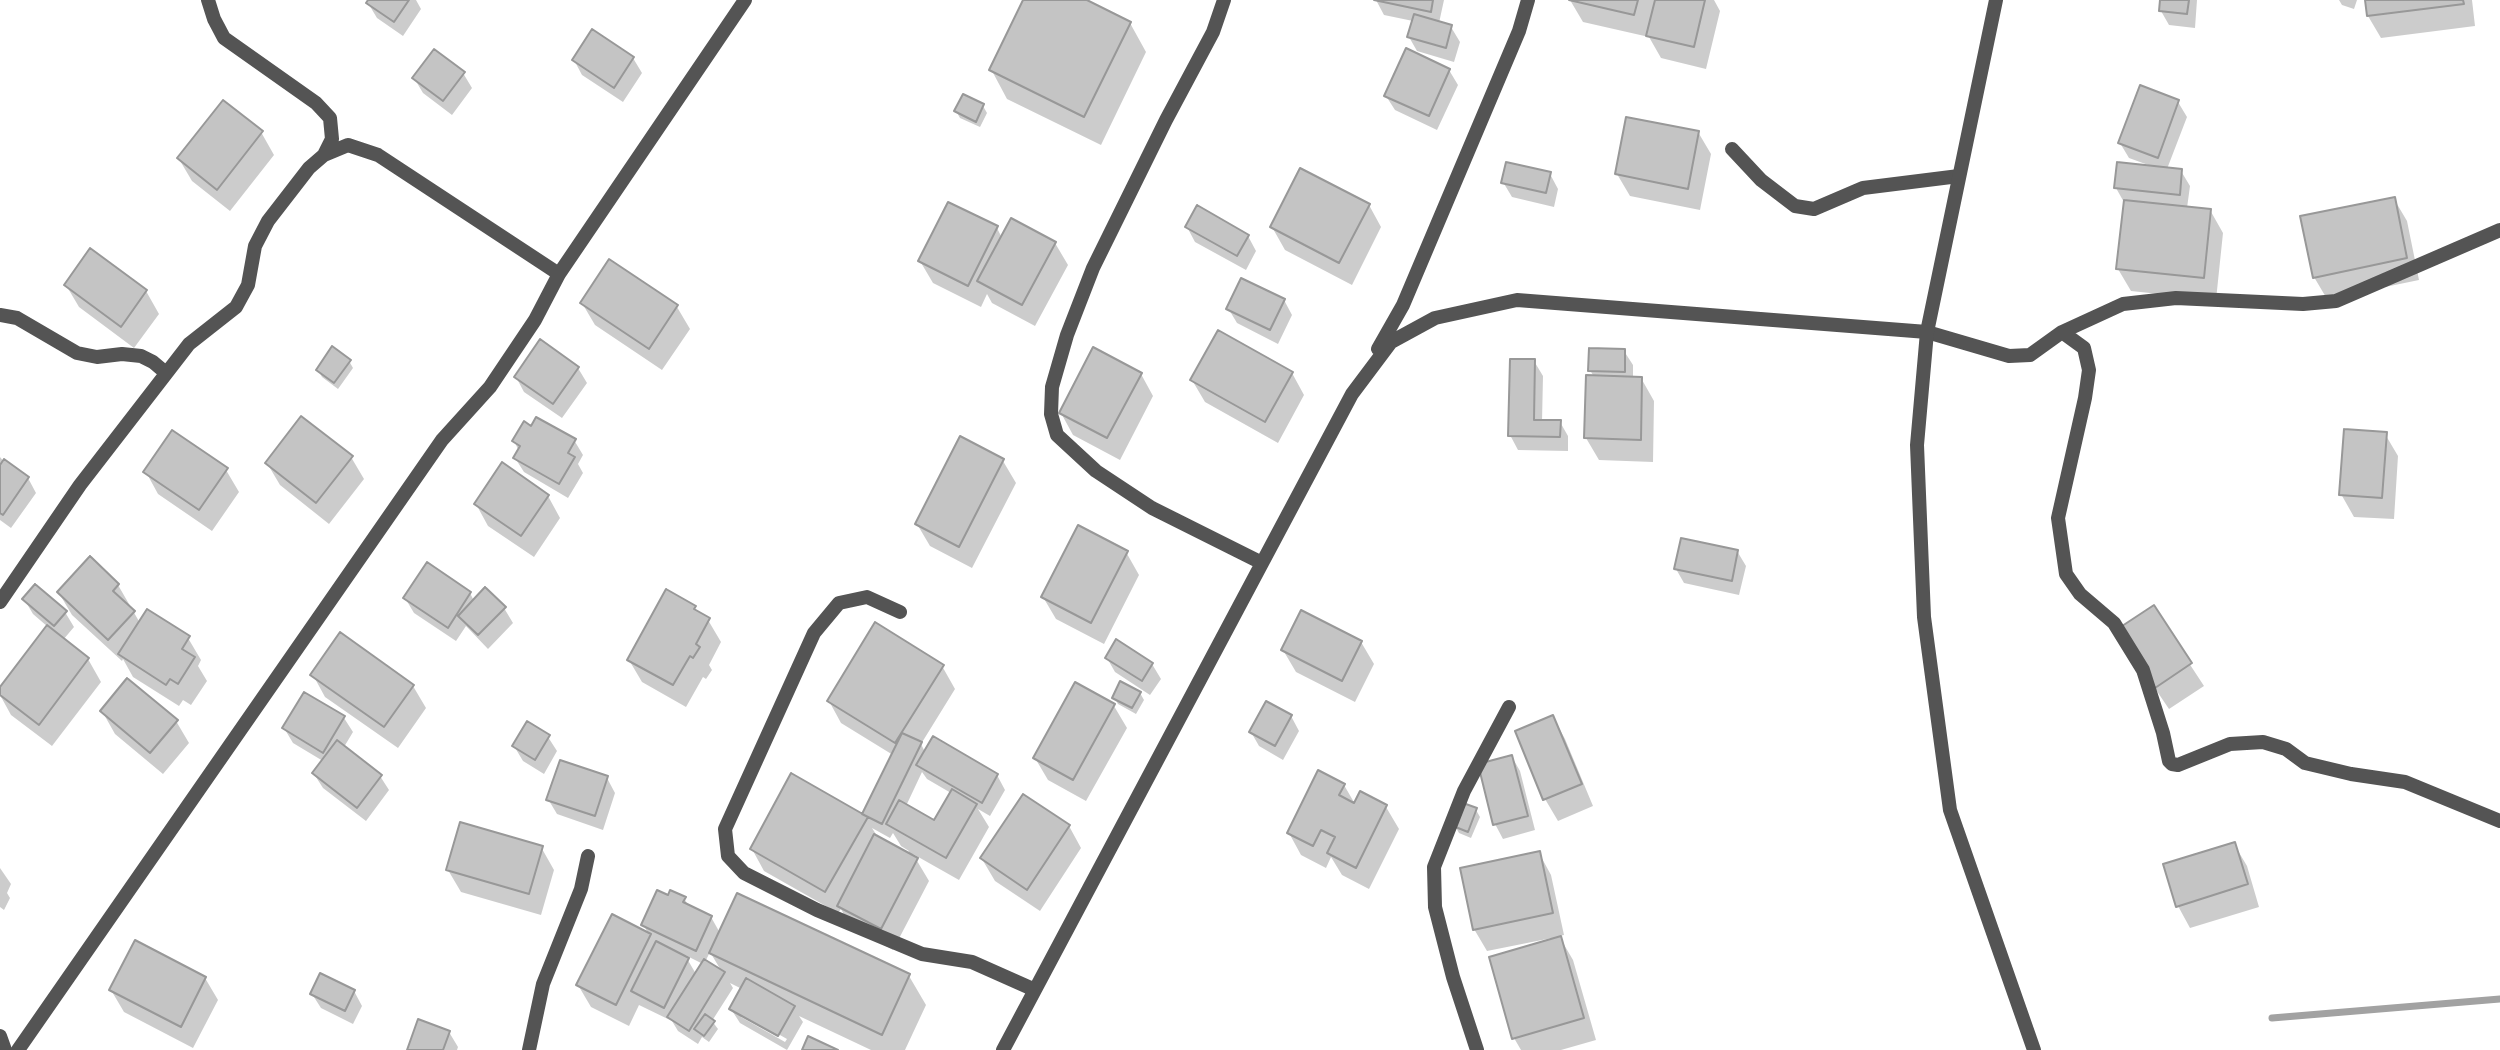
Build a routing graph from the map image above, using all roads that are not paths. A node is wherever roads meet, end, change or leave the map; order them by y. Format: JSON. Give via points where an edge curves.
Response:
{"nodes":[{"id":1,"x":208,"y":0,"type":"edge"},
{"id":2,"x":745,"y":0,"type":"edge"},
{"id":3,"x":1224,"y":0,"type":"edge"},
{"id":4,"x":1528,"y":0,"type":"edge"},
{"id":5,"x":1996,"y":0,"type":"edge"},
{"id":6,"x":1732,"y":149,"type":"dead end"},
{"id":7,"x":324,"y":155,"type":"junction"},
{"id":8,"x":1959,"y":176,"type":"junction"},
{"id":9,"x":2500,"y":230,"type":"edge"},
{"id":10,"x":559,"y":274,"type":"junction"},
{"id":11,"x":0,"y":315,"type":"edge"},
{"id":12,"x":1927,"y":332,"type":"junction"},
{"id":13,"x":2062,"y":332,"type":"junction"},
{"id":14,"x":166,"y":373,"type":"junction"},
{"id":15,"x":1352,"y":394,"type":"junction"},
{"id":16,"x":1262,"y":563,"type":"junction"},
{"id":17,"x":0,"y":602,"type":"edge"},
{"id":18,"x":900,"y":612,"type":"dead end"},
{"id":19,"x":1509,"y":707,"type":"dead end"},
{"id":20,"x":2500,"y":821,"type":"edge"},
{"id":21,"x":588,"y":856,"type":"dead end"},
{"id":22,"x":1035,"y":990,"type":"junction"},
{"id":23,"x":0,"y":1036,"type":"edge"},
{"id":24,"x":5,"y":1050,"type":"edge"},
{"id":25,"x":18,"y":1050,"type":"edge"},
{"id":26,"x":529,"y":1050,"type":"edge"},
{"id":27,"x":1003,"y":1050,"type":"edge"},
{"id":28,"x":1477,"y":1050,"type":"edge"},
{"id":29,"x":2034,"y":1050,"type":"edge"}],
"edges":[{"from":1,"to":7,"type":"street","via":[[224,38],[316,103],[330,118],[332,139]]},
{"from":2,"to":10,"type":"street"},
{"from":3,"to":16,"type":"street","via":[[1213,32],[1093,268],[1052,387],[1051,414],[1057,435],[1096,471],[1152,508]]},
{"from":4,"to":15,"type":"street","via":[[1520,31],[1403,305]]},
{"from":5,"to":8,"type":"street"},
{"from":6,"to":8,"type":"street","via":[[1761,180],[1795,206],[1814,209],[1863,188]]},
{"from":7,"to":10,"type":"street","via":[[348,145],[378,155]]},
{"from":7,"to":14,"type":"street","via":[[268,221],[255,246],[248,285],[236,307],[189,344]]},
{"from":8,"to":12,"type":"street"},
{"from":9,"to":13,"type":"street","via":[[2336,301],[2303,304],[2176,298],[2123,303]]},
{"from":10,"to":25,"type":"street","via":[[490,387],[442,440]]},
{"from":11,"to":14,"type":"street","via":[[17,318],[77,353],[141,356]]},
{"from":12,"to":13,"type":"street","via":[[2009,356],[2030,355]]},
{"from":12,"to":15,"type":"street","via":[[1517,300],[1435,318],[1391,342]]},
{"from":12,"to":29,"type":"street","via":[[1917,445],[1924,617],[1950,810]]},
{"from":13,"to":20,"type":"street","via":[[2084,348],[2089,370],[2058,518],[2066,574],[2080,594],[2114,624],[2143,670],[2169,761],[2178,765],[2230,744],[2263,742],[2286,749],[2305,763],[2405,782]]},
{"from":14,"to":17,"type":"street","via":[[80,485]]},
{"from":15,"to":16,"type":"street"},
{"from":16,"to":22,"type":"street"},
{"from":18,"to":22,"type":"street","via":[[867,597],[839,603],[814,632],[724,829],[727,856],[744,873],[817,910],[922,954],[972,962]]},
{"from":19,"to":28,"type":"street","via":[[1464,791],[1434,867],[1435,907]]},
{"from":21,"to":26,"type":"street","via":[[581,889],[543,984]]},
{"from":22,"to":27,"type":"street"},
{"from":23,"to":24,"type":"street"}]}
